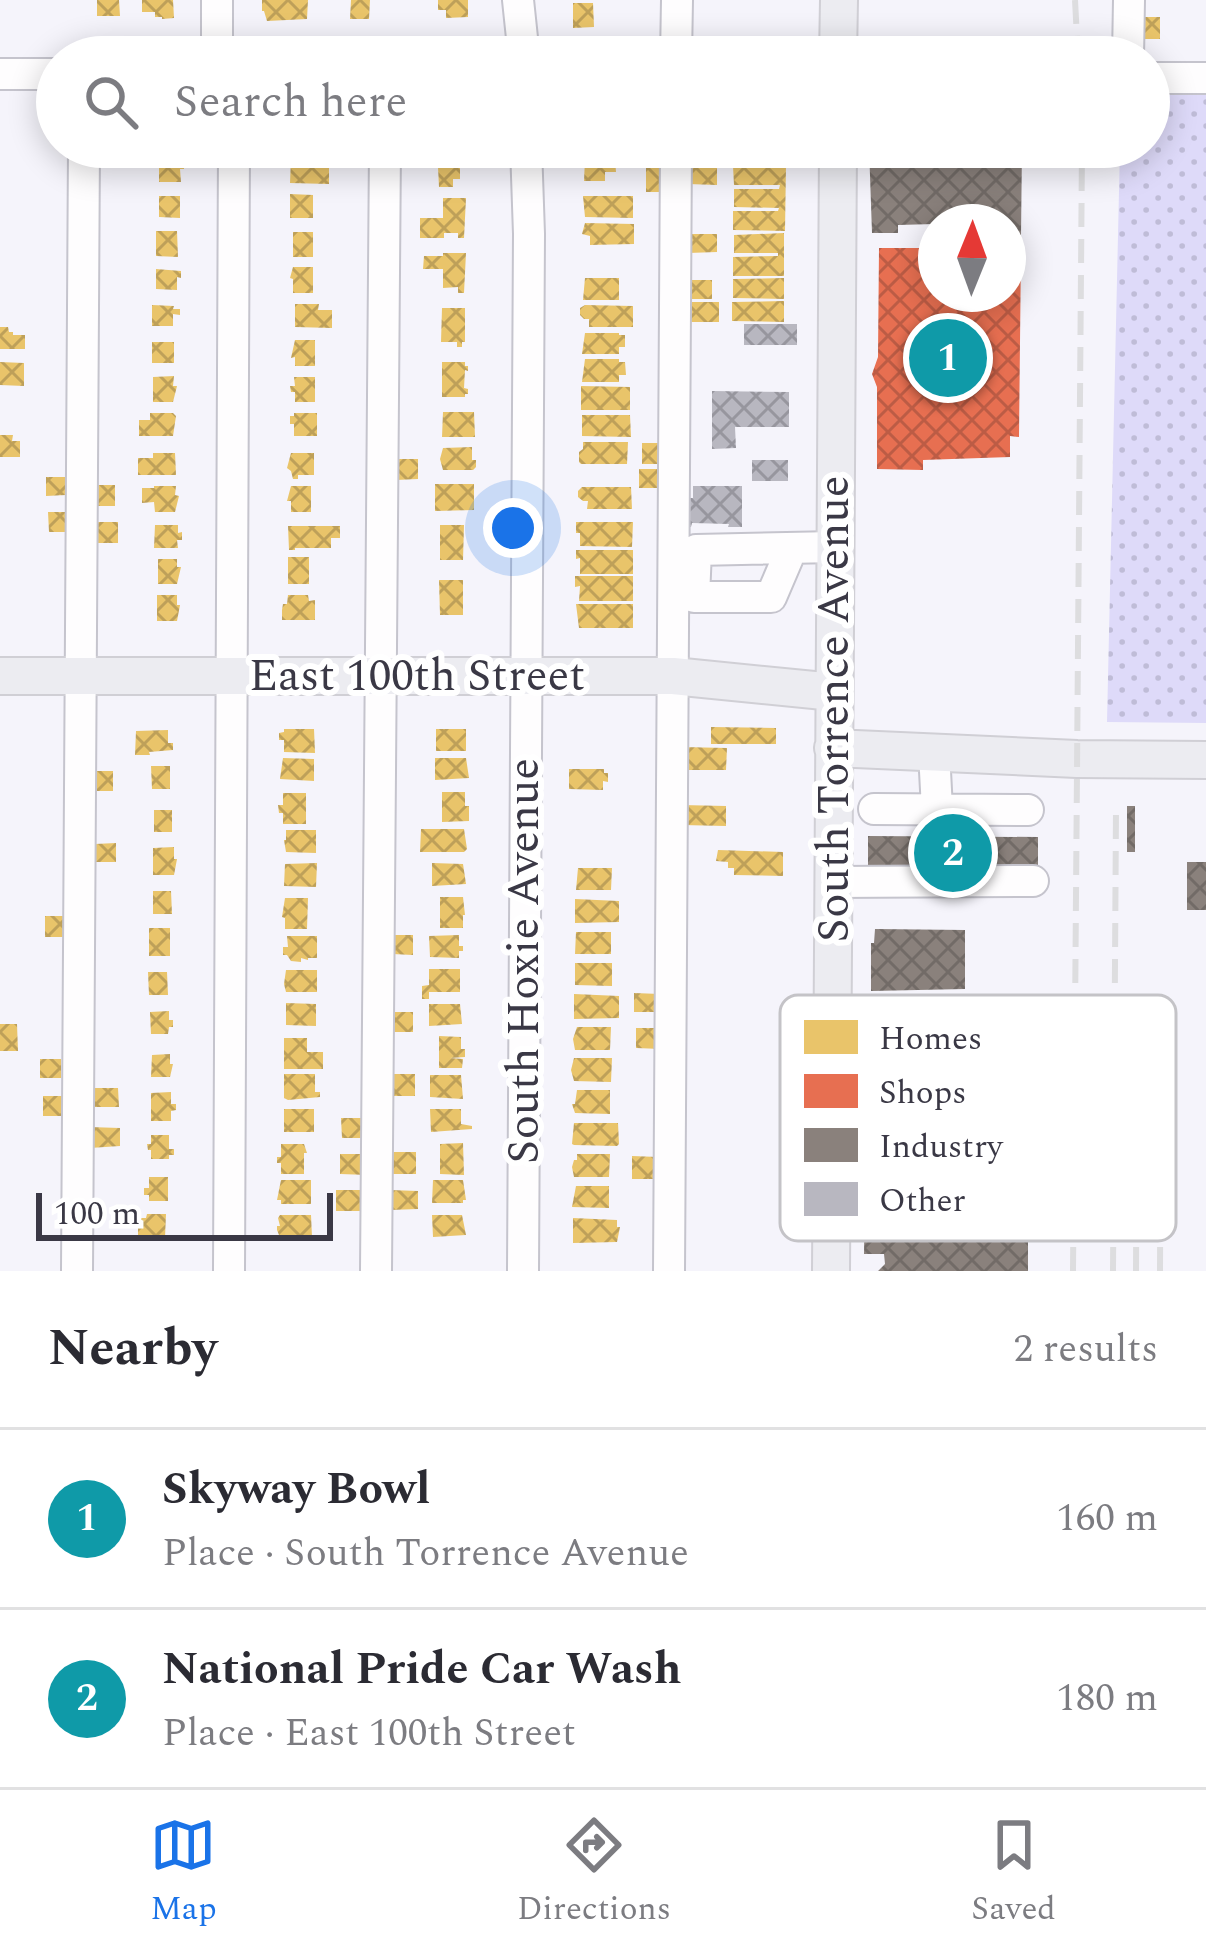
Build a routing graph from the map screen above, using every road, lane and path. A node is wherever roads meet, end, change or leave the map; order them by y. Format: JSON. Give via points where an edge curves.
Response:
{"nodes":[{"id":1,"x":217,"y":0,"type":"edge"},
{"id":2,"x":518,"y":0,"type":"edge"},
{"id":3,"x":677,"y":0,"type":"edge"},
{"id":4,"x":838,"y":0,"type":"edge"},
{"id":5,"x":1129,"y":0,"type":"edge"},
{"id":6,"x":217,"y":36,"type":"edge"},
{"id":7,"x":522,"y":36,"type":"edge"},
{"id":8,"x":676,"y":36,"type":"edge"},
{"id":9,"x":838,"y":36,"type":"edge"},
{"id":10,"x":1128,"y":36,"type":"edge"},
{"id":11,"x":0,"y":74,"type":"edge"},
{"id":12,"x":36,"y":74,"type":"edge"},
{"id":13,"x":1170,"y":78,"type":"edge"},
{"id":14,"x":1206,"y":79,"type":"edge"},
{"id":15,"x":85,"y":168,"type":"edge"},
{"id":16,"x":234,"y":168,"type":"edge"},
{"id":17,"x":385,"y":168,"type":"edge"},
{"id":18,"x":527,"y":168,"type":"edge"},
{"id":19,"x":676,"y":168,"type":"edge"},
{"id":20,"x":838,"y":168,"type":"edge"},
{"id":21,"x":835,"y":547,"type":"junction"},
{"id":22,"x":792,"y":548,"type":"junction"},
{"id":23,"x":0,"y":676,"type":"edge"},
{"id":24,"x":81,"y":676,"type":"junction"},
{"id":25,"x":232,"y":676,"type":"junction"},
{"id":26,"x":381,"y":676,"type":"junction"},
{"id":27,"x":526,"y":676,"type":"junction"},
{"id":28,"x":673,"y":676,"type":"junction"},
{"id":29,"x":834,"y":692,"type":"junction"},
{"id":30,"x":833,"y":748,"type":"junction"},
{"id":31,"x":934,"y":752,"type":"junction"},
{"id":32,"x":1206,"y":760,"type":"edge"},
{"id":33,"x":874,"y":809,"type":"dead end"},
{"id":34,"x":937,"y":809,"type":"junction"},
{"id":35,"x":1028,"y":810,"type":"dead end"},
{"id":36,"x":1033,"y":881,"type":"dead end"},
{"id":37,"x":832,"y":882,"type":"junction"},
{"id":38,"x":831,"y":995,"type":"edge"},
{"id":39,"x":830,"y":1241,"type":"edge"},
{"id":40,"x":77,"y":1271,"type":"edge"},
{"id":41,"x":229,"y":1271,"type":"edge"},
{"id":42,"x":376,"y":1271,"type":"edge"},
{"id":43,"x":523,"y":1271,"type":"edge"},
{"id":44,"x":669,"y":1271,"type":"edge"},
{"id":45,"x":830,"y":1271,"type":"edge"}],
"edges":[{"from":1,"to":6,"type":"street"},
{"from":2,"to":7,"type":"street"},
{"from":3,"to":8,"type":"street"},
{"from":4,"to":9,"type":"main road"},
{"from":5,"to":10,"type":"street"},
{"from":11,"to":12,"type":"street"},
{"from":13,"to":14,"type":"street"},
{"from":15,"to":24,"type":"street"},
{"from":16,"to":25,"type":"street"},
{"from":17,"to":26,"type":"street"},
{"from":18,"to":27,"type":"street","name":"South Hoxie Avenue"},
{"from":19,"to":28,"type":"street"},
{"from":20,"to":21,"type":"main road","name":"South Torrence Avenue"},
{"from":21,"to":22,"type":"street"},
{"from":21,"to":29,"type":"main road","name":"South Torrence Avenue"},
{"from":22,"to":22,"type":"street","via":[[771,597],[694,597],[696,550]]},
{"from":23,"to":24,"type":"main road","name":"East 100th Street"},
{"from":24,"to":25,"type":"main road","name":"East 100th Street"},
{"from":24,"to":40,"type":"street"},
{"from":25,"to":26,"type":"main road","name":"East 100th Street"},
{"from":25,"to":41,"type":"street"},
{"from":26,"to":27,"type":"main road","name":"East 100th Street"},
{"from":26,"to":42,"type":"street"},
{"from":27,"to":28,"type":"main road","name":"East 100th Street"},
{"from":27,"to":43,"type":"street","name":"South Hoxie Avenue"},
{"from":28,"to":29,"type":"main road","name":"East 100th Street"},
{"from":28,"to":44,"type":"street"},
{"from":29,"to":30,"type":"main road","name":"South Torrence Avenue"},
{"from":30,"to":31,"type":"main road"},
{"from":30,"to":37,"type":"main road","name":"South Torrence Avenue"},
{"from":31,"to":32,"type":"main road"},
{"from":31,"to":34,"type":"street"},
{"from":33,"to":34,"type":"street"},
{"from":34,"to":35,"type":"street"},
{"from":36,"to":37,"type":"street"},
{"from":37,"to":38,"type":"main road","name":"South Torrence Avenue"},
{"from":39,"to":45,"type":"main road","name":"South Torrence Avenue"}]}
